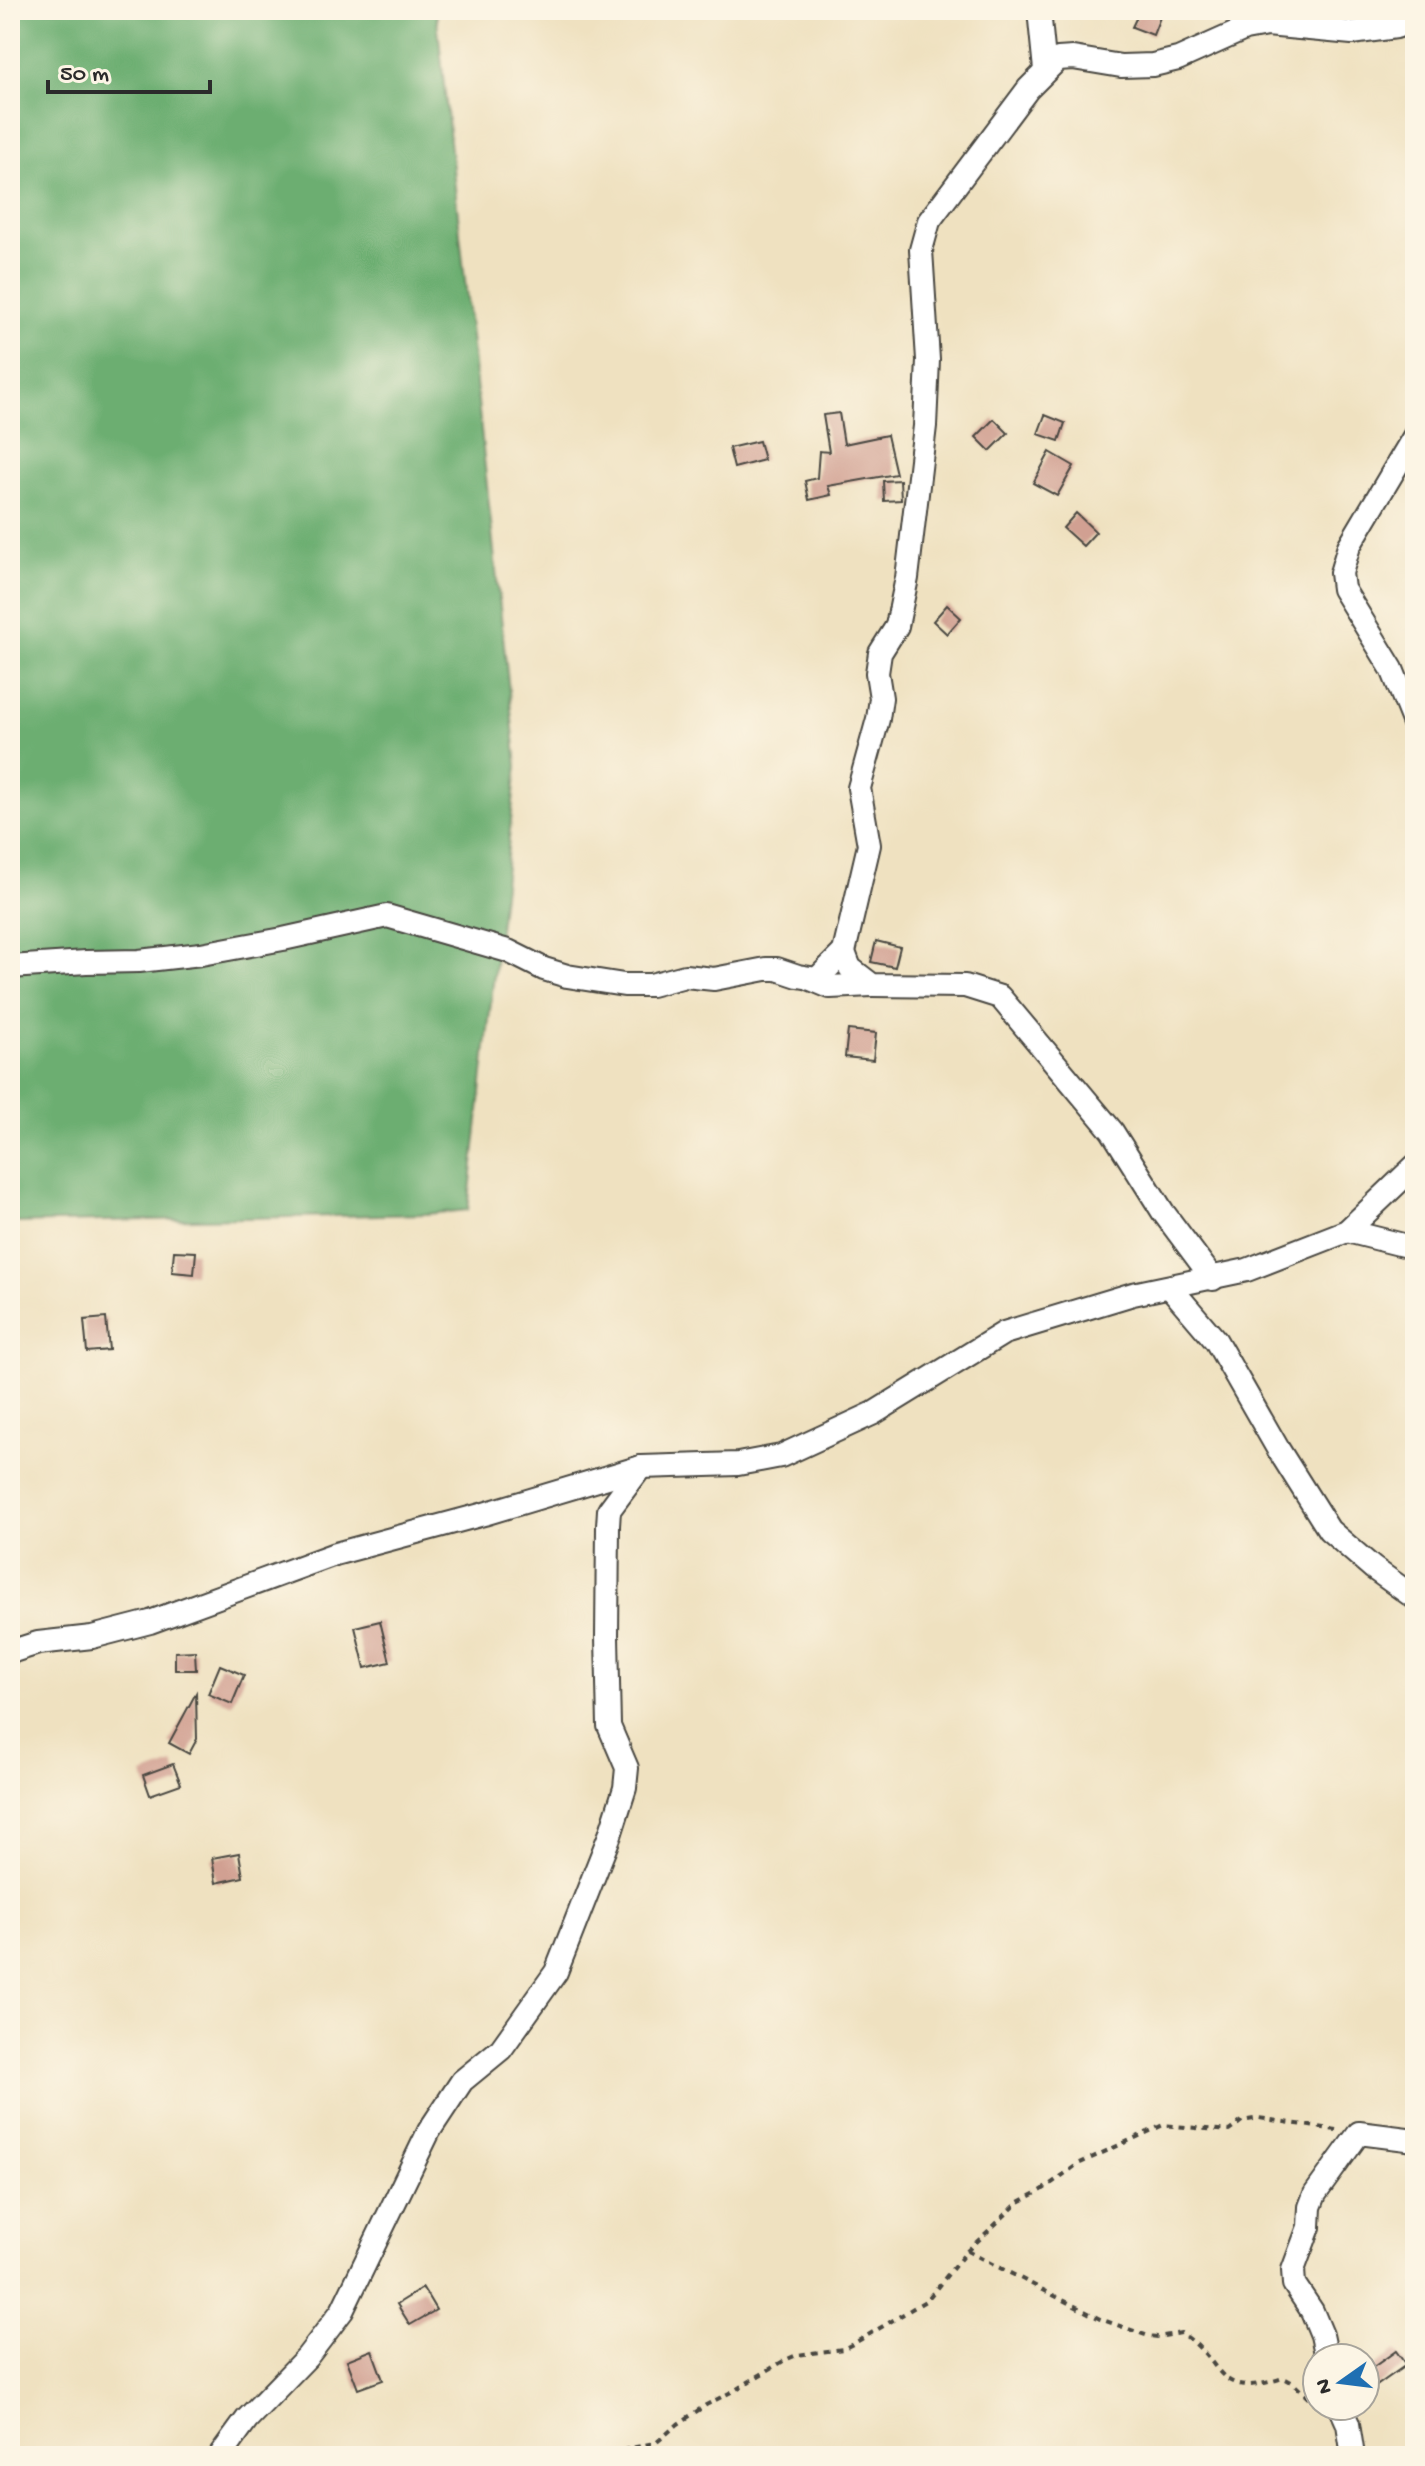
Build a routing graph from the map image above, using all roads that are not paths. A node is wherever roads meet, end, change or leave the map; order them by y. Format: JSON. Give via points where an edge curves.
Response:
{"nodes":[{"id":1,"x":1039,"y":10,"type":"edge"},
{"id":2,"x":1415,"y":20,"type":"edge"},
{"id":3,"x":1045,"y":70,"type":"junction"},
{"id":4,"x":1415,"y":435,"type":"edge"},
{"id":5,"x":1415,"y":726,"type":"edge"},
{"id":6,"x":844,"y":952,"type":"junction"},
{"id":7,"x":10,"y":967,"type":"edge"},
{"id":8,"x":811,"y":979,"type":"junction"},
{"id":9,"x":872,"y":985,"type":"junction"},
{"id":10,"x":1415,"y":1166,"type":"edge"},
{"id":11,"x":1347,"y":1231,"type":"junction"},
{"id":12,"x":1415,"y":1248,"type":"edge"},
{"id":13,"x":1213,"y":1279,"type":"junction"},
{"id":14,"x":1170,"y":1287,"type":"junction"},
{"id":15,"x":641,"y":1467,"type":"junction"},
{"id":16,"x":1415,"y":1598,"type":"edge"},
{"id":17,"x":10,"y":1652,"type":"edge"},
{"id":18,"x":1415,"y":2140,"type":"edge"},
{"id":19,"x":1324,"y":2342,"type":"edge"},
{"id":20,"x":1347,"y":2422,"type":"edge"},
{"id":21,"x":220,"y":2456,"type":"edge"},
{"id":22,"x":1353,"y":2456,"type":"edge"}],
"edges":[{"from":1,"to":3,"type":"street"},
{"from":2,"to":3,"type":"street","via":[[1352,33],[1267,25],[1153,65],[1073,58],[1058,59]]},
{"from":3,"to":6,"type":"street","via":[[929,221],[921,250],[928,360],[923,441],[902,604],[897,626],[880,653],[878,719],[859,788],[869,845]]},
{"from":4,"to":5,"type":"street","via":[[1349,546],[1341,573],[1343,589],[1392,669]]},
{"from":6,"to":8,"type":"street"},
{"from":6,"to":9,"type":"street","via":[[850,968]]},
{"from":7,"to":8,"type":"street","via":[[201,954],[387,916],[508,951],[567,976],[624,985],[685,976],[714,979],[766,969]]},
{"from":8,"to":9,"type":"street","via":[[830,987]]},
{"from":9,"to":13,"type":"street","via":[[965,986],[1000,997],[1112,1131]]},
{"from":10,"to":11,"type":"street"},
{"from":11,"to":12,"type":"street"},
{"from":11,"to":13,"type":"street"},
{"from":13,"to":14,"type":"street"},
{"from":14,"to":15,"type":"street","via":[[1004,1333],[874,1413],[781,1456],[738,1464]]},
{"from":14,"to":16,"type":"street","via":[[1216,1341],[1329,1530]]},
{"from":15,"to":17,"type":"street","via":[[335,1554],[150,1622]]},
{"from":15,"to":21,"type":"street","via":[[609,1510],[608,1526],[609,1726],[627,1768],[625,1788],[556,1972],[501,2049],[462,2081],[429,2131],[342,2311]]},
{"from":18,"to":19,"type":"street","via":[[1359,2133],[1315,2194],[1293,2270],[1294,2284]]},
{"from":20,"to":22,"type":"street"}]}
